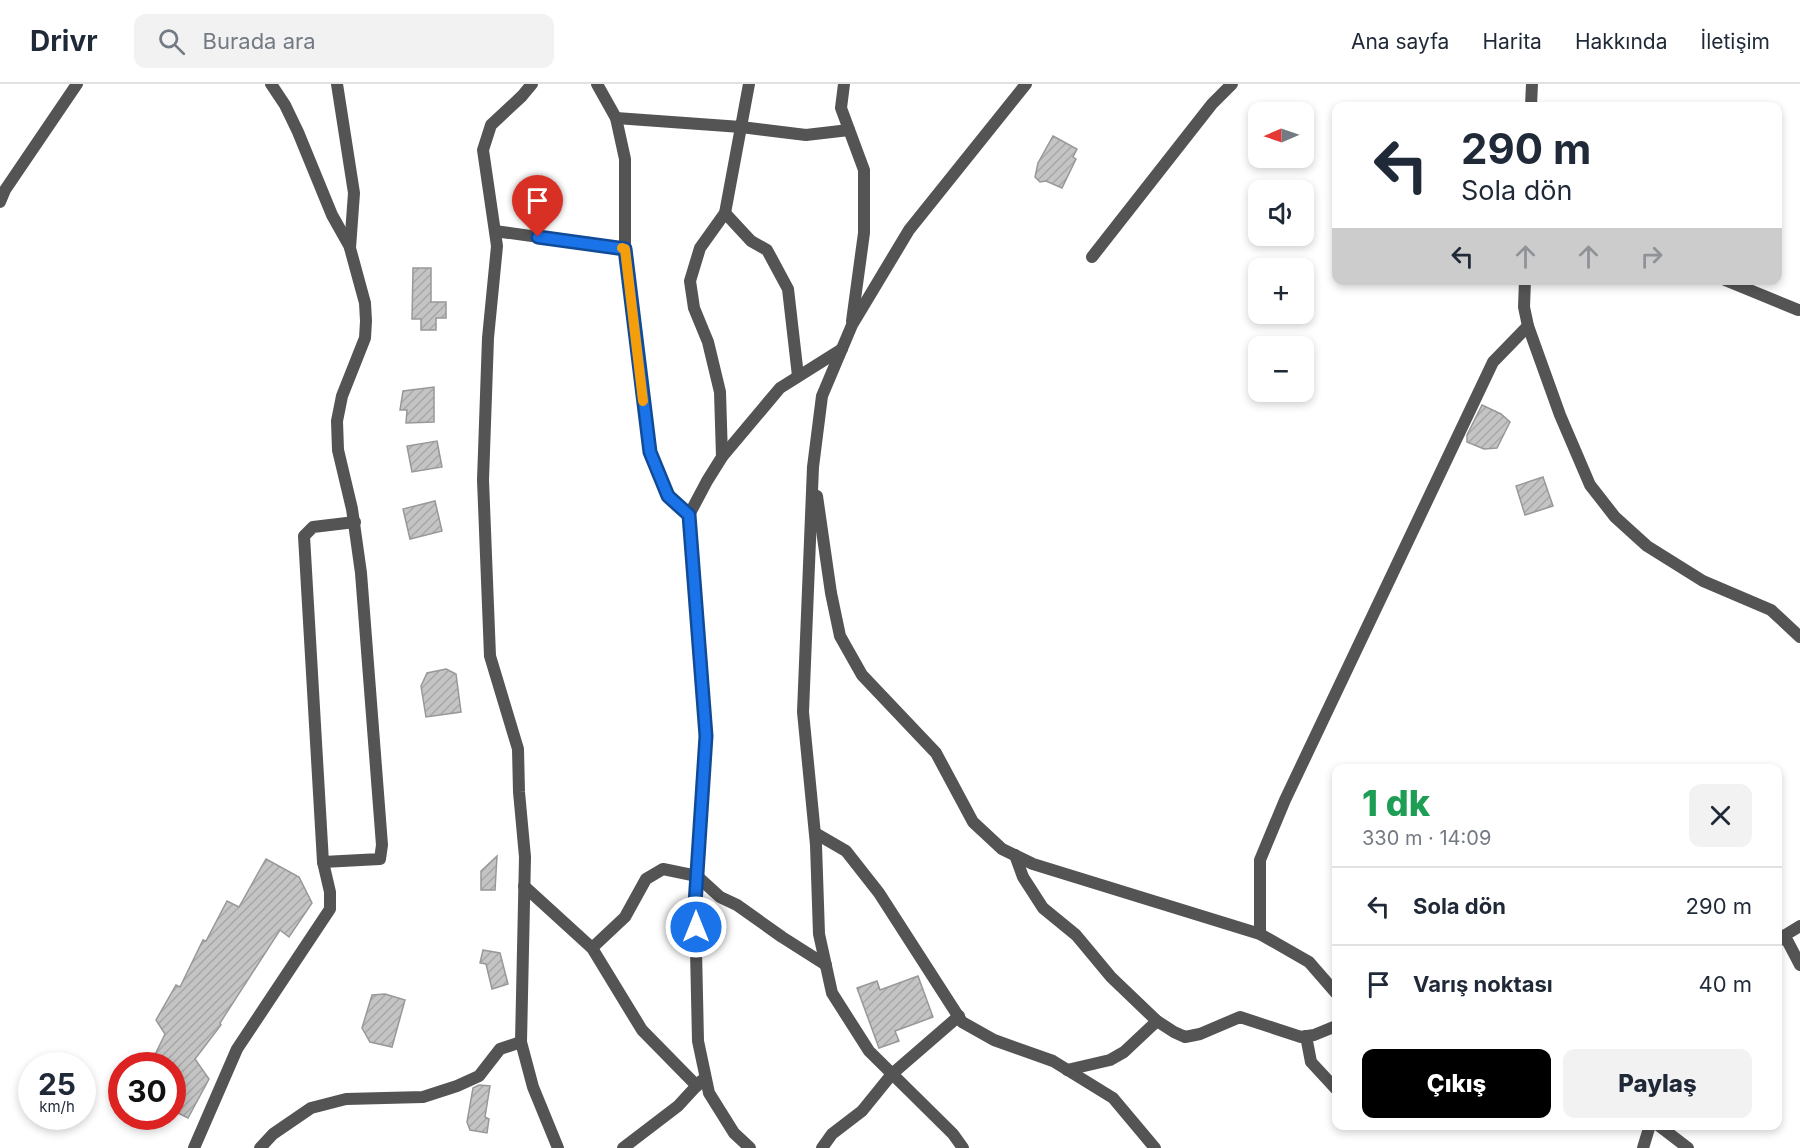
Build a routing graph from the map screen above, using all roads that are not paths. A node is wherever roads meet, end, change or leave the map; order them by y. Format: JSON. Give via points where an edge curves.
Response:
{"nodes":[{"id":1,"x":77,"y":84,"type":"edge"},
{"id":2,"x":271,"y":84,"type":"edge"},
{"id":3,"x":337,"y":84,"type":"edge"},
{"id":4,"x":532,"y":84,"type":"edge"},
{"id":5,"x":597,"y":84,"type":"edge"},
{"id":6,"x":749,"y":84,"type":"edge"},
{"id":7,"x":844,"y":84,"type":"edge"},
{"id":8,"x":1026,"y":84,"type":"edge"},
{"id":9,"x":1232,"y":84,"type":"edge"},
{"id":10,"x":1532,"y":84,"type":"edge"},
{"id":11,"x":1531,"y":102,"type":"edge"},
{"id":12,"x":616,"y":117,"type":"junction"},
{"id":13,"x":741,"y":127,"type":"junction"},
{"id":14,"x":849,"y":130,"type":"junction"},
{"id":15,"x":0,"y":202,"type":"edge"},
{"id":16,"x":725,"y":213,"type":"junction"},
{"id":17,"x":495,"y":231,"type":"junction"},
{"id":18,"x":350,"y":248,"type":"junction"},
{"id":19,"x":625,"y":249,"type":"junction"},
{"id":20,"x":1092,"y":257,"type":"dead end"},
{"id":21,"x":1525,"y":285,"type":"edge"},
{"id":22,"x":1737,"y":285,"type":"edge"},
{"id":23,"x":1798,"y":310,"type":"dead end"},
{"id":24,"x":852,"y":325,"type":"junction"},
{"id":25,"x":1528,"y":326,"type":"junction"},
{"id":26,"x":842,"y":350,"type":"junction"},
{"id":27,"x":798,"y":376,"type":"junction"},
{"id":28,"x":722,"y":458,"type":"junction"},
{"id":29,"x":813,"y":467,"type":"junction"},
{"id":30,"x":689,"y":515,"type":"junction"},
{"id":31,"x":354,"y":522,"type":"junction"},
{"id":32,"x":1800,"y":636,"type":"edge"},
{"id":33,"x":815,"y":833,"type":"junction"},
{"id":34,"x":1015,"y":855,"type":"junction"},
{"id":35,"x":323,"y":862,"type":"junction"},
{"id":36,"x":697,"y":876,"type":"junction"},
{"id":37,"x":524,"y":886,"type":"junction"},
{"id":38,"x":1800,"y":926,"type":"edge"},
{"id":39,"x":1260,"y":934,"type":"junction"},
{"id":40,"x":1782,"y":935,"type":"edge"},
{"id":41,"x":1782,"y":938,"type":"edge"},
{"id":42,"x":592,"y":948,"type":"junction"},
{"id":43,"x":826,"y":965,"type":"junction"},
{"id":44,"x":1800,"y":965,"type":"edge"},
{"id":45,"x":1332,"y":988,"type":"edge"},
{"id":46,"x":958,"y":1016,"type":"junction"},
{"id":47,"x":1157,"y":1021,"type":"junction"},
{"id":48,"x":1332,"y":1028,"type":"edge"},
{"id":49,"x":1306,"y":1036,"type":"junction"},
{"id":50,"x":520,"y":1042,"type":"junction"},
{"id":51,"x":1067,"y":1070,"type":"junction"},
{"id":52,"x":892,"y":1074,"type":"junction"},
{"id":53,"x":705,"y":1076,"type":"junction"},
{"id":54,"x":1332,"y":1085,"type":"edge"},
{"id":55,"x":697,"y":1086,"type":"junction"},
{"id":56,"x":1648,"y":1130,"type":"edge"},
{"id":57,"x":1665,"y":1130,"type":"edge"},
{"id":58,"x":194,"y":1148,"type":"edge"},
{"id":59,"x":260,"y":1148,"type":"edge"},
{"id":60,"x":558,"y":1148,"type":"edge"},
{"id":61,"x":623,"y":1148,"type":"edge"},
{"id":62,"x":750,"y":1148,"type":"edge"},
{"id":63,"x":822,"y":1148,"type":"edge"},
{"id":64,"x":963,"y":1148,"type":"edge"},
{"id":65,"x":1155,"y":1148,"type":"edge"},
{"id":66,"x":1643,"y":1148,"type":"edge"},
{"id":67,"x":1688,"y":1148,"type":"edge"}],
"edges":[{"from":1,"to":15,"type":"street"},
{"from":2,"to":18,"type":"street","via":[[294,123]]},
{"from":3,"to":18,"type":"street","via":[[354,193]]},
{"from":4,"to":17,"type":"street","via":[[491,124],[483,150]]},
{"from":5,"to":12,"type":"street"},
{"from":6,"to":13,"type":"street"},
{"from":7,"to":14,"type":"street","via":[[841,108]]},
{"from":8,"to":24,"type":"street","via":[[909,230]]},
{"from":9,"to":20,"type":"street"},
{"from":10,"to":11,"type":"street"},
{"from":12,"to":13,"type":"street"},
{"from":12,"to":19,"type":"street","via":[[625,159]]},
{"from":13,"to":14,"type":"street","via":[[806,135]]},
{"from":13,"to":16,"type":"street"},
{"from":14,"to":24,"type":"street","via":[[864,170],[864,233]]},
{"from":16,"to":27,"type":"street","via":[[751,241],[767,250],[788,289]]},
{"from":16,"to":28,"type":"street","via":[[700,248],[690,281],[694,308],[708,342],[720,392]]},
{"from":17,"to":19,"type":"street"},
{"from":17,"to":37,"type":"street","via":[[483,480],[489,656],[518,749]]},
{"from":18,"to":31,"type":"street","via":[[365,303],[365,338],[342,396],[337,421],[338,450]]},
{"from":19,"to":30,"type":"street","via":[[650,452],[668,496]]},
{"from":21,"to":25,"type":"street"},
{"from":22,"to":23,"type":"street"},
{"from":24,"to":26,"type":"street"},
{"from":25,"to":32,"type":"street","via":[[1590,485],[1615,517],[1647,546],[1703,580],[1772,610]]},
{"from":25,"to":39,"type":"street","via":[[1493,362],[1285,800],[1260,860]]},
{"from":26,"to":27,"type":"street"},
{"from":26,"to":29,"type":"street","via":[[822,396]]},
{"from":27,"to":28,"type":"street","via":[[780,388]]},
{"from":28,"to":30,"type":"street"},
{"from":29,"to":33,"type":"street","via":[[803,712]]},
{"from":29,"to":34,"type":"street","via":[[840,636],[862,675],[936,753],[973,822],[1002,849]]},
{"from":30,"to":36,"type":"street","via":[[706,736]]},
{"from":31,"to":35,"type":"street","via":[[313,526],[304,536]]},
{"from":31,"to":35,"type":"street","via":[[362,573],[382,845],[380,859]]},
{"from":33,"to":43,"type":"street","via":[[819,934]]},
{"from":33,"to":46,"type":"street","via":[[846,850],[879,893]]},
{"from":34,"to":39,"type":"street","via":[[1033,864]]},
{"from":34,"to":47,"type":"street","via":[[1023,877],[1043,908],[1076,935]]},
{"from":35,"to":58,"type":"street","via":[[330,909],[237,1049]]},
{"from":36,"to":42,"type":"street","via":[[663,869],[646,879],[625,916]]},
{"from":36,"to":43,"type":"street","via":[[720,897]]},
{"from":36,"to":53,"type":"street","via":[[698,1041]]},
{"from":37,"to":42,"type":"street"},
{"from":37,"to":50,"type":"street"},
{"from":38,"to":40,"type":"street"},
{"from":39,"to":45,"type":"street","via":[[1309,962]]},
{"from":41,"to":44,"type":"street"},
{"from":42,"to":55,"type":"street","via":[[642,1030]]},
{"from":43,"to":52,"type":"street","via":[[832,993],[868,1051]]},
{"from":46,"to":51,"type":"street","via":[[994,1040],[1053,1061]]},
{"from":46,"to":52,"type":"street"},
{"from":47,"to":49,"type":"street","via":[[1185,1037],[1240,1017]]},
{"from":47,"to":51,"type":"street","via":[[1110,1060]]},
{"from":48,"to":49,"type":"street"},
{"from":49,"to":54,"type":"street","via":[[1311,1062]]},
{"from":50,"to":59,"type":"street","via":[[500,1049],[479,1076],[423,1097],[346,1099],[311,1108]]},
{"from":50,"to":60,"type":"street","via":[[532,1087]]},
{"from":51,"to":65,"type":"street","via":[[1113,1098]]},
{"from":52,"to":63,"type":"street","via":[[862,1111],[832,1134]]},
{"from":52,"to":64,"type":"street"},
{"from":53,"to":55,"type":"street"},
{"from":53,"to":62,"type":"street","via":[[709,1093],[734,1133]]},
{"from":55,"to":61,"type":"street","via":[[678,1106]]},
{"from":56,"to":66,"type":"street"},
{"from":57,"to":67,"type":"street"}]}
